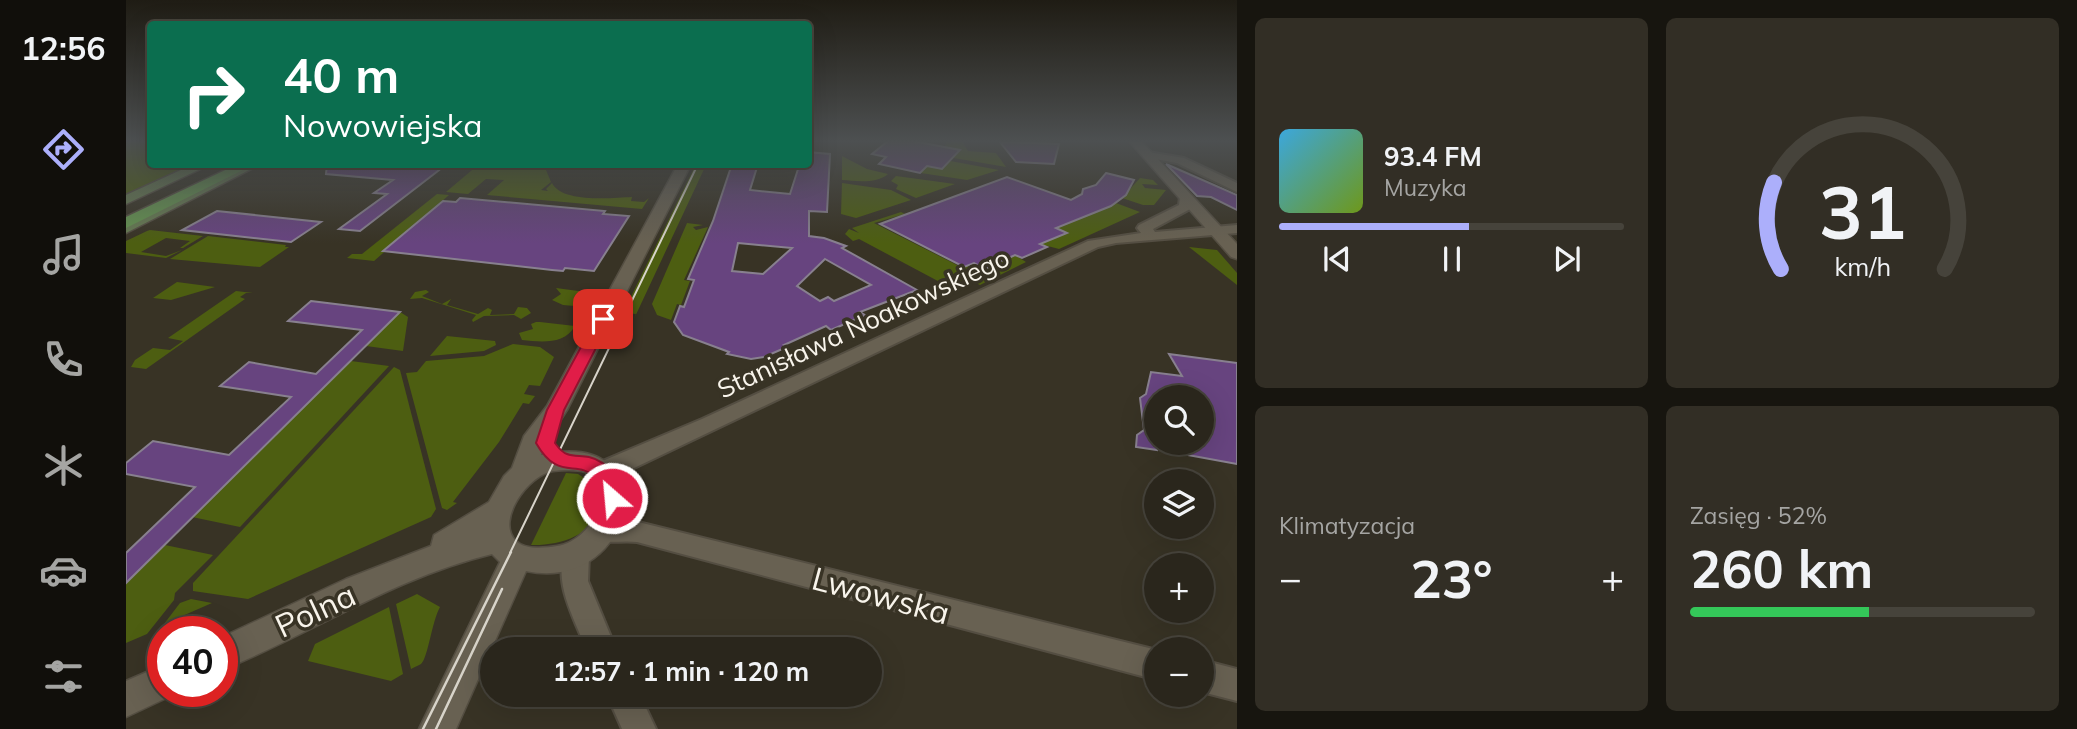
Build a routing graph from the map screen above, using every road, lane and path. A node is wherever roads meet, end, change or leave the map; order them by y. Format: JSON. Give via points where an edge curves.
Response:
{"nodes":[{"id":1,"x":181,"y":175,"type":"edge"},
{"id":2,"x":196,"y":175,"type":"edge"},
{"id":3,"x":215,"y":175,"type":"edge"},
{"id":4,"x":224,"y":175,"type":"edge"},
{"id":5,"x":233,"y":175,"type":"edge"},
{"id":6,"x":679,"y":175,"type":"edge"},
{"id":7,"x":1166,"y":175,"type":"edge"},
{"id":8,"x":1211,"y":175,"type":"edge"},
{"id":9,"x":1237,"y":188,"type":"edge"},
{"id":10,"x":1186,"y":197,"type":"junction"},
{"id":11,"x":126,"y":200,"type":"edge"},
{"id":12,"x":126,"y":208,"type":"edge"},
{"id":13,"x":126,"y":220,"type":"edge"},
{"id":14,"x":126,"y":228,"type":"edge"},
{"id":15,"x":1237,"y":229,"type":"edge"},
{"id":16,"x":1215,"y":231,"type":"junction"},
{"id":17,"x":1152,"y":237,"type":"junction"},
{"id":18,"x":1237,"y":254,"type":"edge"},
{"id":19,"x":556,"y":410,"type":"junction"},
{"id":20,"x":563,"y":461,"type":"junction"},
{"id":21,"x":601,"y":471,"type":"junction"},
{"id":22,"x":523,"y":473,"type":"junction"},
{"id":23,"x":501,"y":508,"type":"junction"},
{"id":24,"x":605,"y":532,"type":"junction"},
{"id":25,"x":507,"y":550,"type":"junction"},
{"id":26,"x":576,"y":555,"type":"junction"},
{"id":27,"x":409,"y":566,"type":"junction"},
{"id":28,"x":596,"y":637,"type":"edge"},
{"id":29,"x":238,"y":646,"type":"edge"},
{"id":30,"x":1144,"y":662,"type":"edge"},
{"id":31,"x":1214,"y":679,"type":"edge"},
{"id":32,"x":1237,"y":685,"type":"edge"},
{"id":33,"x":147,"y":689,"type":"edge"},
{"id":34,"x":126,"y":699,"type":"edge"},
{"id":35,"x":629,"y":707,"type":"edge"},
{"id":36,"x":437,"y":729,"type":"edge"},
{"id":37,"x":639,"y":729,"type":"edge"}],
"edges":[{"from":1,"to":11,"type":"main road"},
{"from":2,"to":12,"type":"main road"},
{"from":3,"to":13,"type":"main road"},
{"from":4,"to":13,"type":"main road"},
{"from":5,"to":14,"type":"main road"},
{"from":6,"to":19,"type":"street"},
{"from":7,"to":10,"type":"street"},
{"from":8,"to":9,"type":"street"},
{"from":10,"to":16,"type":"street"},
{"from":10,"to":17,"type":"street","via":[[1184,208],[1144,228]]},
{"from":15,"to":16,"type":"street","name":"Stanisława Noakowskiego"},
{"from":16,"to":17,"type":"street","name":"Stanisława Noakowskiego"},
{"from":16,"to":18,"type":"street"},
{"from":17,"to":21,"type":"street","name":"Stanisława Noakowskiego","via":[[1089,245],[698,430]]},
{"from":19,"to":20,"type":"street","via":[[546,443]]},
{"from":19,"to":22,"type":"street","via":[[533,442]]},
{"from":20,"to":21,"type":"street"},
{"from":20,"to":22,"type":"street","via":[[540,464]]},
{"from":21,"to":24,"type":"street","via":[[610,484],[613,507]]},
{"from":22,"to":23,"type":"street"},
{"from":23,"to":25,"type":"street","via":[[496,531]]},
{"from":23,"to":27,"type":"street","name":"Polna"},
{"from":24,"to":26,"type":"street"},
{"from":24,"to":30,"type":"street","name":"Lwowska","via":[[637,531]]},
{"from":25,"to":26,"type":"street","via":[[542,561]]},
{"from":25,"to":27,"type":"street","name":"Polna","via":[[466,547]]},
{"from":25,"to":36,"type":"street"},
{"from":26,"to":28,"type":"street","via":[[574,581]]},
{"from":27,"to":29,"type":"street","name":"Polna"},
{"from":31,"to":32,"type":"street"},
{"from":33,"to":34,"type":"street"},
{"from":35,"to":37,"type":"street"}]}
